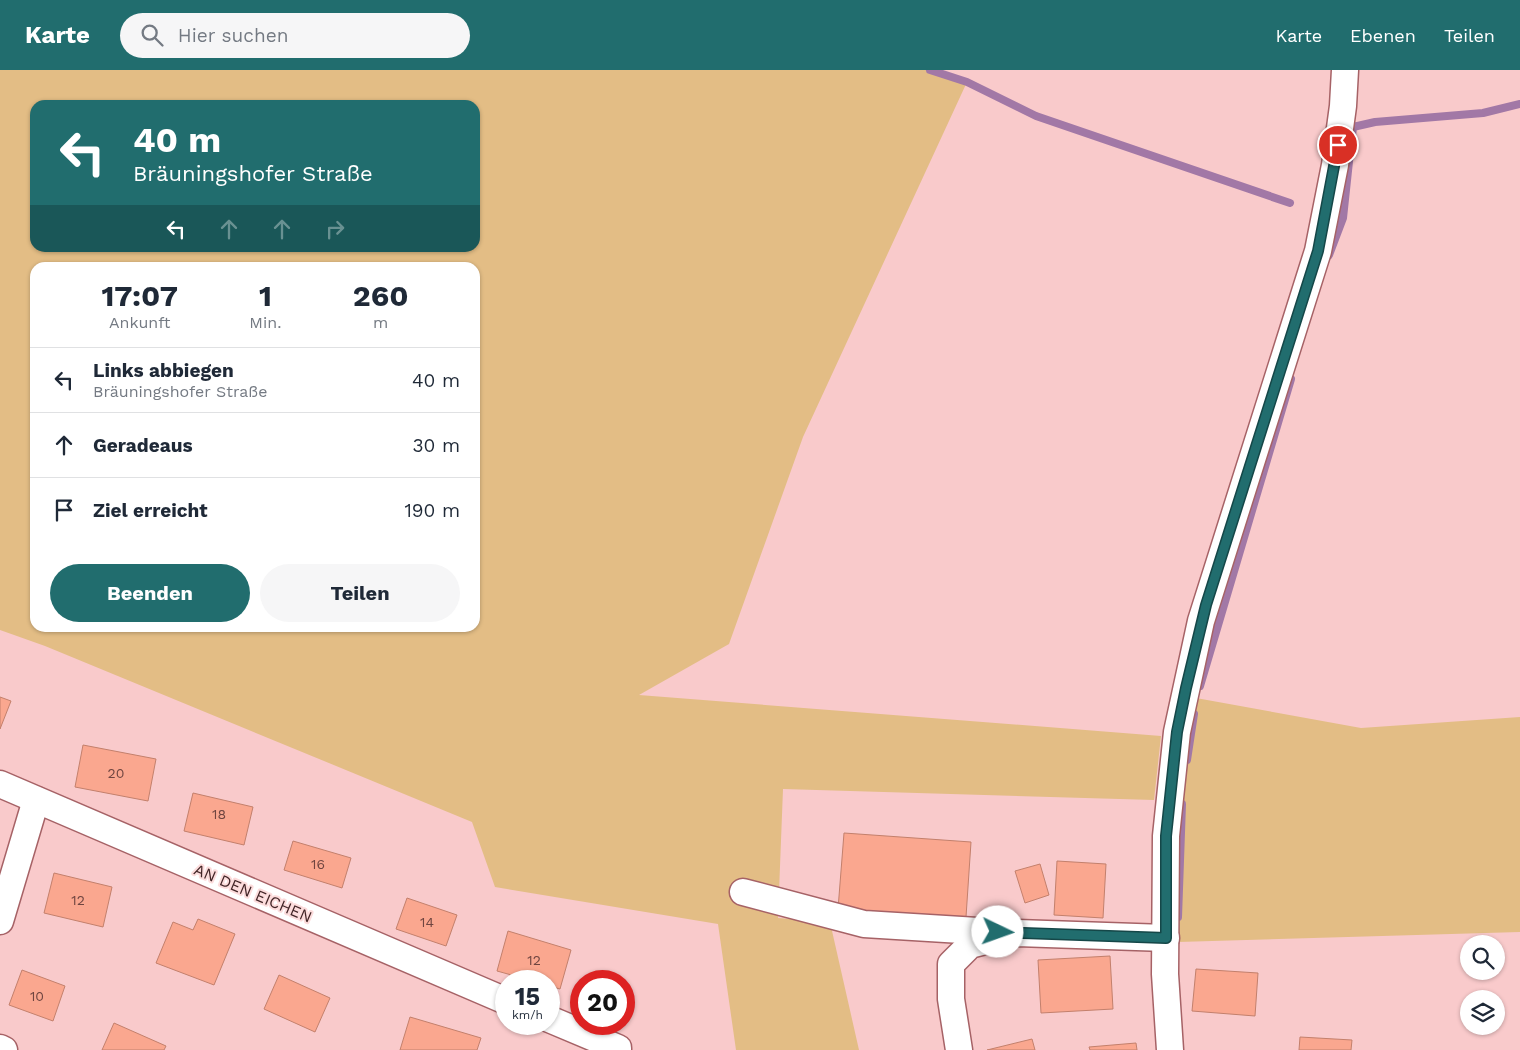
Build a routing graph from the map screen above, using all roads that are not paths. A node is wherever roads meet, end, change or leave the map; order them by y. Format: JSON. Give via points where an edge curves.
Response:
{"nodes":[{"id":1,"x":1345,"y":70,"type":"edge"},
{"id":2,"x":0,"y":784,"type":"edge"},
{"id":3,"x":36,"y":800,"type":"junction"},
{"id":4,"x":743,"y":892,"type":"dead end"},
{"id":5,"x":0,"y":921,"type":"edge"},
{"id":6,"x":1017,"y":933,"type":"junction"},
{"id":7,"x":1166,"y":938,"type":"junction"},
{"id":8,"x":495,"y":996,"type":"edge"},
{"id":9,"x":560,"y":1024,"type":"edge"},
{"id":10,"x":0,"y":1048,"type":"edge"},
{"id":11,"x":4,"y":1050,"type":"edge"},
{"id":12,"x":618,"y":1050,"type":"edge"},
{"id":13,"x":959,"y":1050,"type":"edge"},
{"id":14,"x":1170,"y":1050,"type":"edge"}],
"edges":[{"from":1,"to":7,"type":"street","via":[[1335,164],[1318,251],[1201,621],[1177,732],[1166,836]]},
{"from":2,"to":3,"type":"street","name":"AN DEN EICHEN"},
{"from":3,"to":5,"type":"street"},
{"from":3,"to":8,"type":"street","name":"AN DEN EICHEN"},
{"from":4,"to":6,"type":"street","via":[[864,924]]},
{"from":6,"to":7,"type":"street"},
{"from":6,"to":13,"type":"street","via":[[970,945],[951,964],[951,999]]},
{"from":7,"to":14,"type":"street"},
{"from":9,"to":12,"type":"street"},
{"from":10,"to":11,"type":"street"}]}
